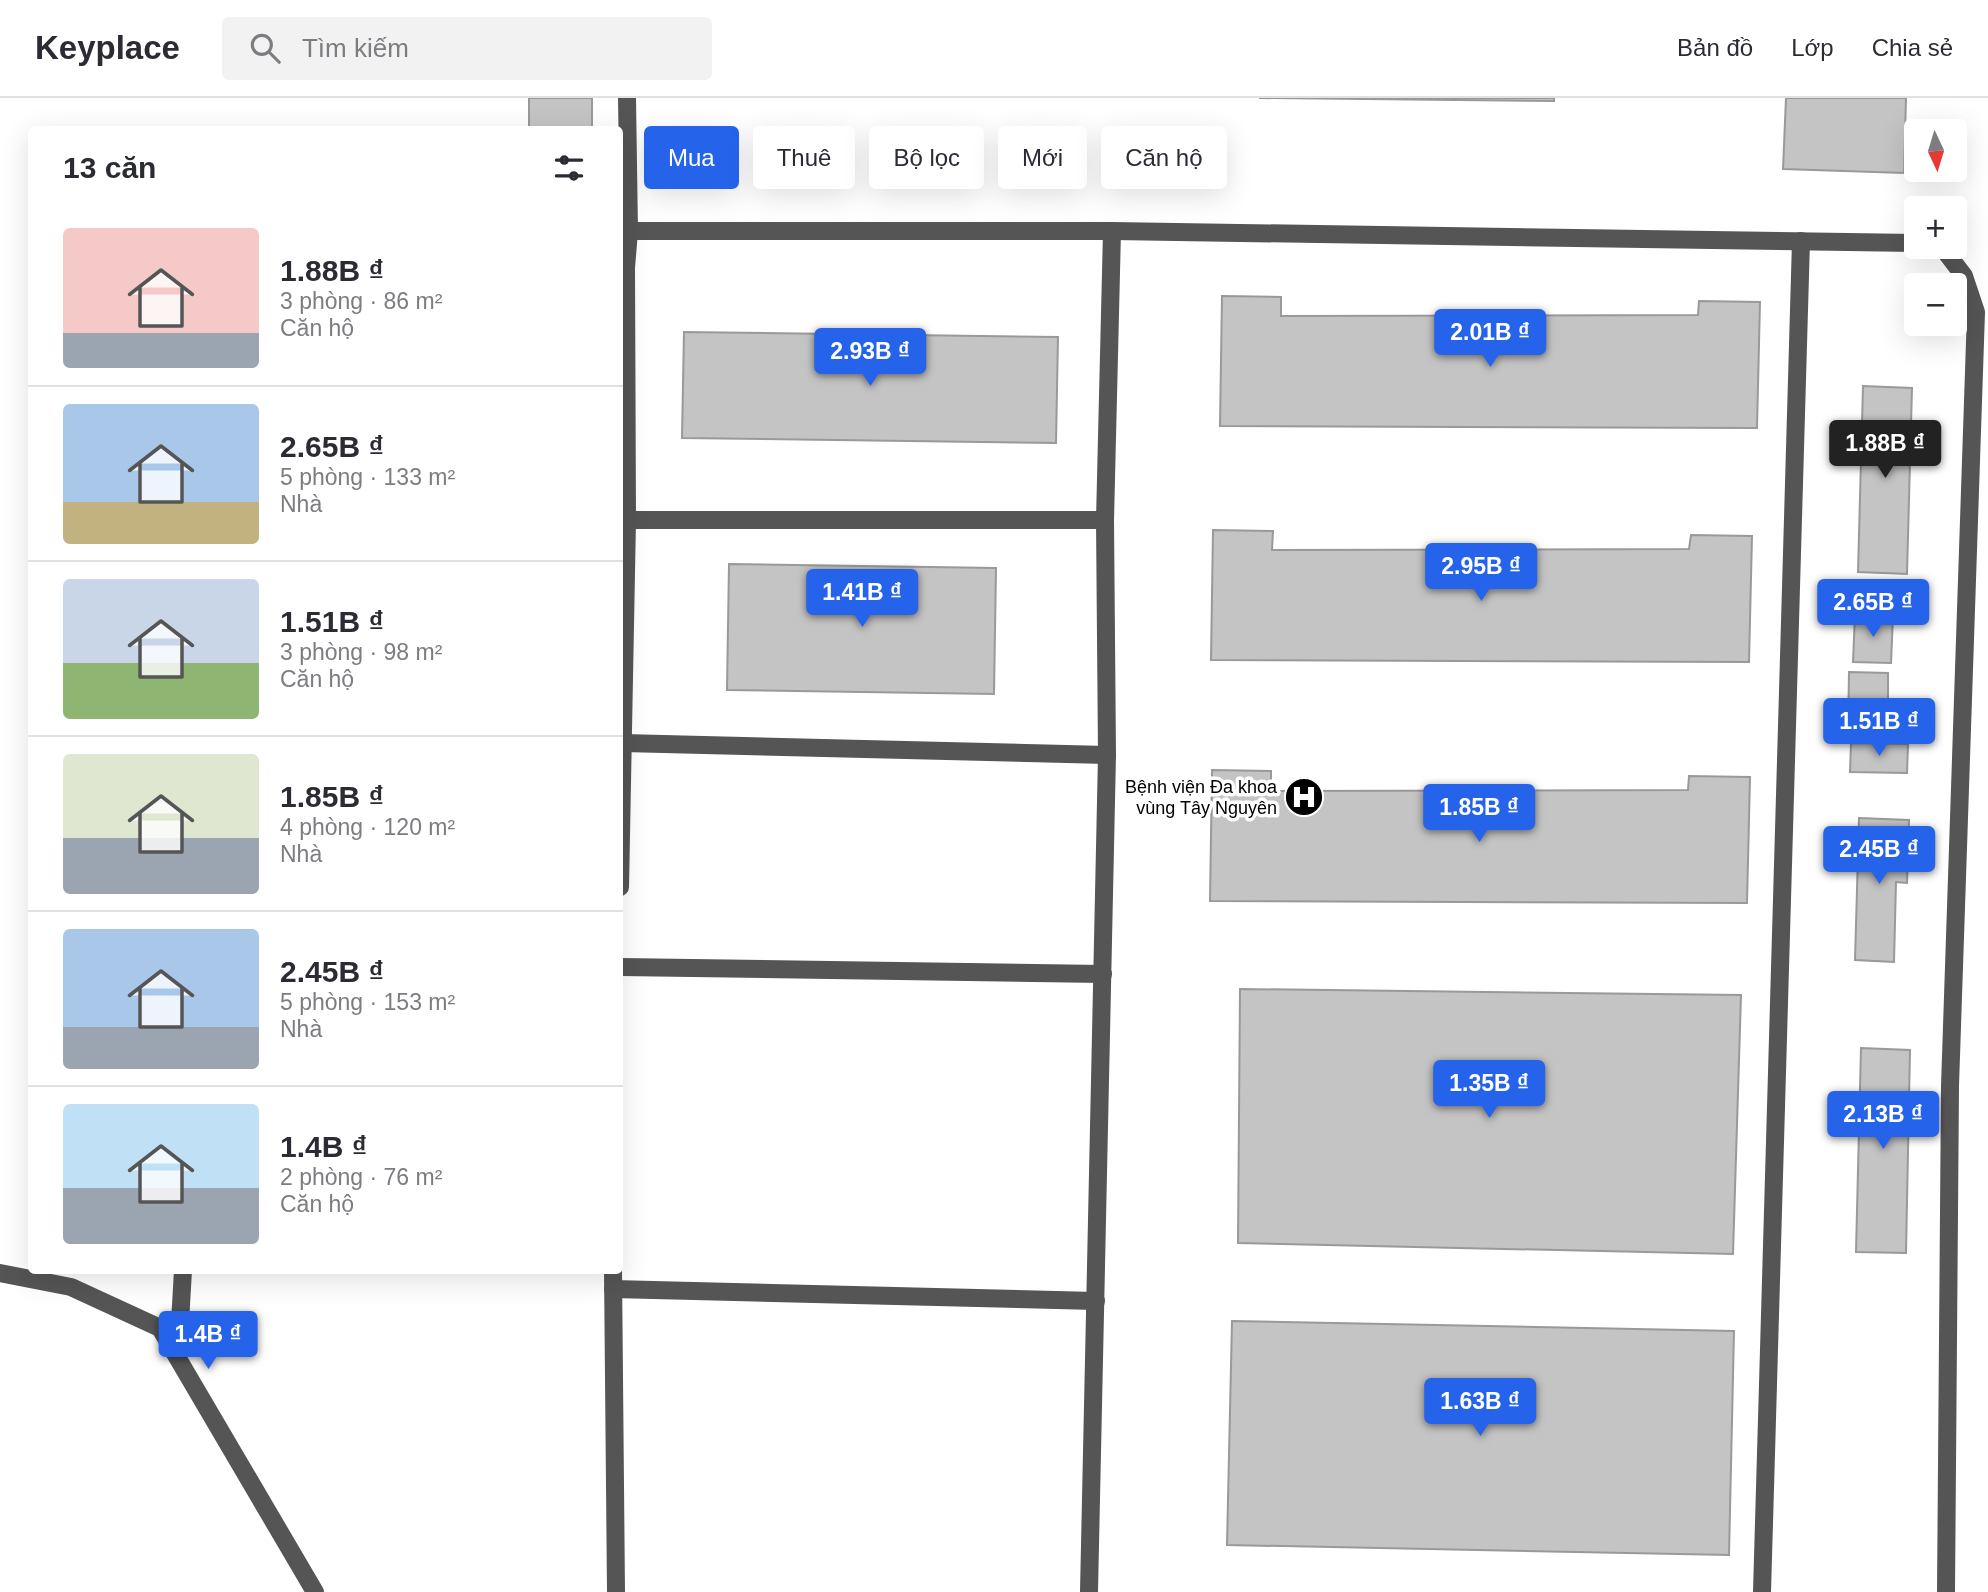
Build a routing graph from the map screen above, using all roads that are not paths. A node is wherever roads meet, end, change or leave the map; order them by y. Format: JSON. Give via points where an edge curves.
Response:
{"nodes":[{"id":1,"x":627,"y":98,"type":"edge"},
{"id":2,"x":629,"y":231,"type":"junction"},
{"id":3,"x":1112,"y":231,"type":"junction"},
{"id":4,"x":1801,"y":241,"type":"junction"},
{"id":5,"x":1904,"y":243,"type":"edge"},
{"id":6,"x":1951,"y":259,"type":"edge"},
{"id":7,"x":627,"y":520,"type":"junction"},
{"id":8,"x":1105,"y":520,"type":"junction"},
{"id":9,"x":623,"y":698,"type":"edge"},
{"id":10,"x":623,"y":743,"type":"edge"},
{"id":11,"x":1107,"y":755,"type":"junction"},
{"id":12,"x":623,"y":967,"type":"edge"},
{"id":13,"x":1103,"y":974,"type":"junction"},
{"id":14,"x":0,"y":1273,"type":"edge"},
{"id":15,"x":183,"y":1274,"type":"edge"},
{"id":16,"x":613,"y":1274,"type":"edge"},
{"id":17,"x":613,"y":1289,"type":"junction"},
{"id":18,"x":1097,"y":1301,"type":"junction"},
{"id":19,"x":178,"y":1358,"type":"junction"},
{"id":20,"x":316,"y":1592,"type":"edge"},
{"id":21,"x":616,"y":1592,"type":"edge"},
{"id":22,"x":1089,"y":1592,"type":"edge"},
{"id":23,"x":1762,"y":1592,"type":"edge"},
{"id":24,"x":1946,"y":1592,"type":"edge"}],
"edges":[{"from":1,"to":2,"type":"street"},
{"from":2,"to":3,"type":"street"},
{"from":2,"to":7,"type":"street"},
{"from":3,"to":4,"type":"street"},
{"from":3,"to":8,"type":"street"},
{"from":4,"to":5,"type":"street"},
{"from":4,"to":23,"type":"street"},
{"from":6,"to":24,"type":"street","via":[[1964,276],[1976,312],[1950,1086]]},
{"from":7,"to":8,"type":"street"},
{"from":7,"to":9,"type":"street"},
{"from":8,"to":11,"type":"street"},
{"from":10,"to":11,"type":"street"},
{"from":11,"to":13,"type":"street"},
{"from":12,"to":13,"type":"street"},
{"from":13,"to":18,"type":"street"},
{"from":14,"to":19,"type":"street","via":[[71,1287],[160,1328]]},
{"from":15,"to":19,"type":"street"},
{"from":16,"to":17,"type":"street"},
{"from":17,"to":18,"type":"street"},
{"from":17,"to":21,"type":"street"},
{"from":18,"to":22,"type":"street"},
{"from":19,"to":20,"type":"street"}]}
